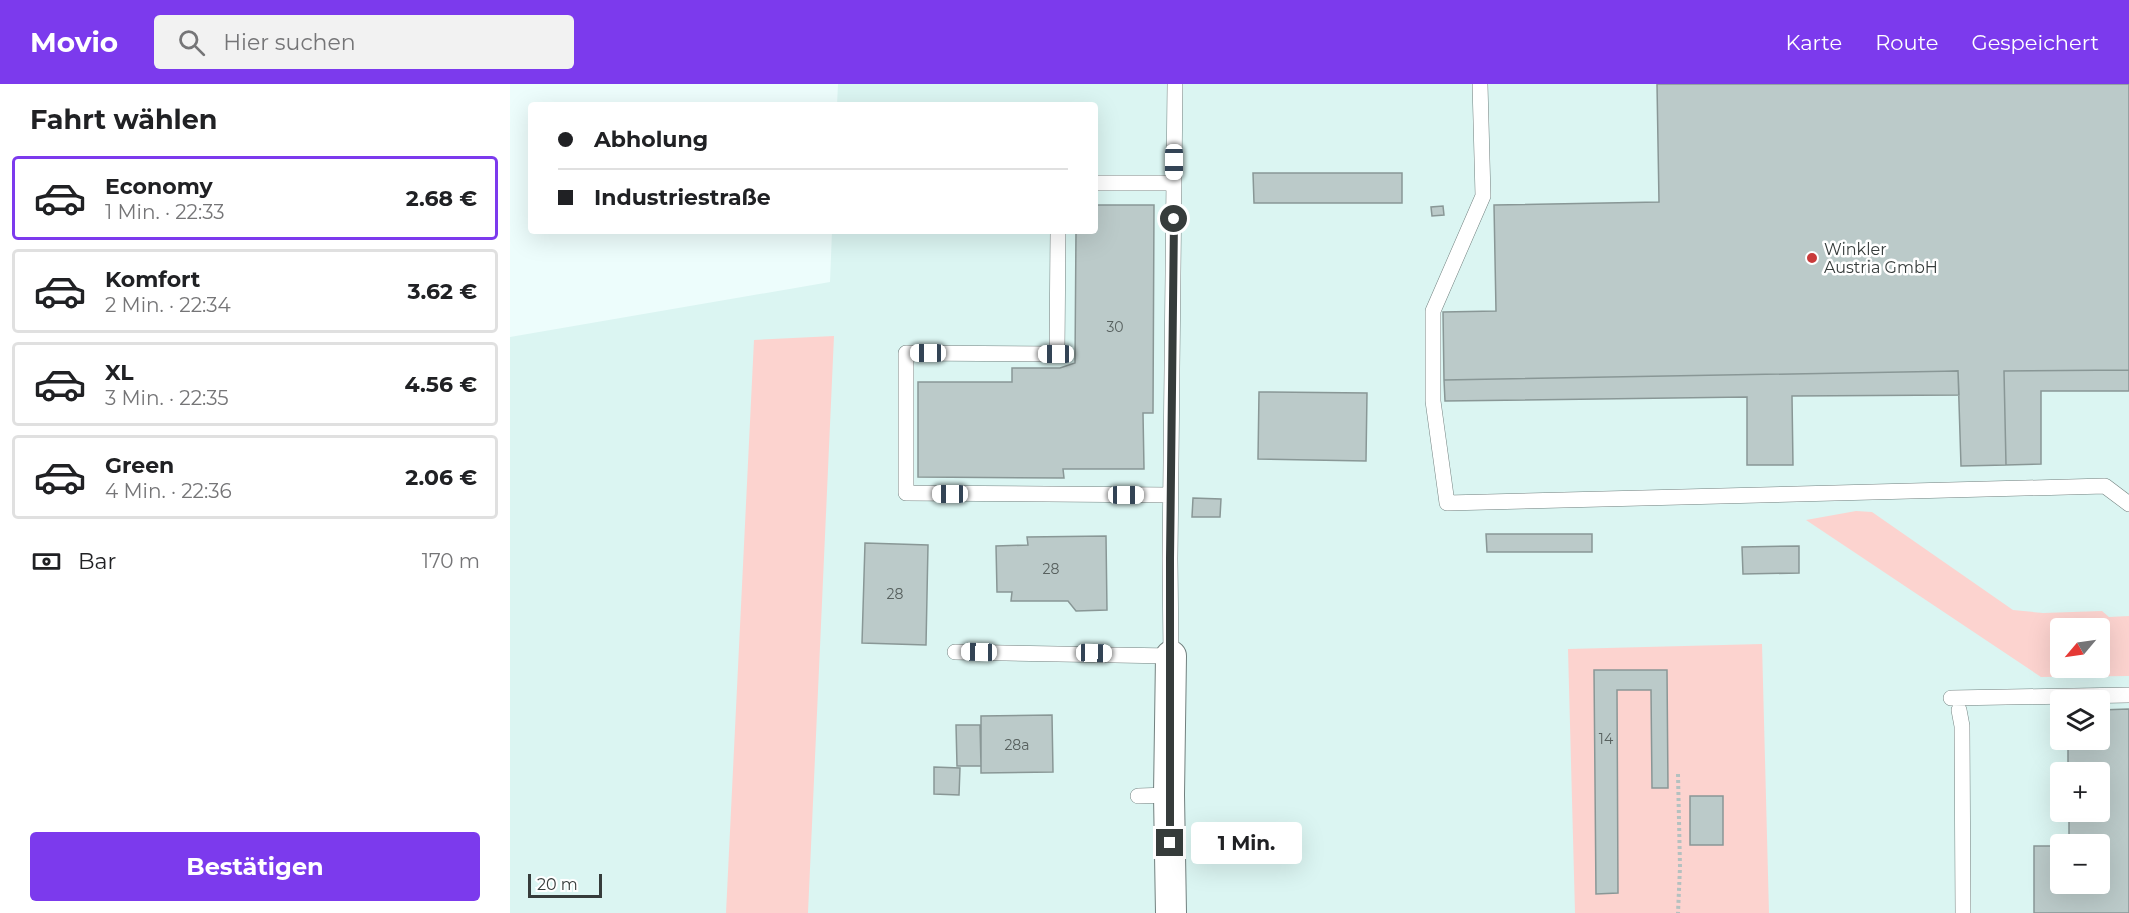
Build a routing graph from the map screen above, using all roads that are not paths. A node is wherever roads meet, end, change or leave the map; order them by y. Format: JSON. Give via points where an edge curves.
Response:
{"nodes":[{"id":1,"x":1175,"y":84,"type":"edge"},
{"id":2,"x":1480,"y":84,"type":"edge"},
{"id":3,"x":1098,"y":183,"type":"edge"},
{"id":4,"x":1174,"y":183,"type":"junction"},
{"id":5,"x":1058,"y":234,"type":"edge"},
{"id":6,"x":1170,"y":495,"type":"junction"},
{"id":7,"x":2129,"y":504,"type":"edge"},
{"id":8,"x":956,"y":652,"type":"dead end"},
{"id":9,"x":1171,"y":656,"type":"junction"},
{"id":10,"x":2129,"y":695,"type":"edge"},
{"id":11,"x":1169,"y":795,"type":"junction"},
{"id":12,"x":1138,"y":796,"type":"dead end"},
{"id":13,"x":1171,"y":913,"type":"edge"},
{"id":14,"x":1963,"y":913,"type":"edge"}],
"edges":[{"from":1,"to":4,"type":"lane"},
{"from":2,"to":7,"type":"lane","via":[[1484,196],[1433,311],[1433,401],[1447,503],[2105,486]]},
{"from":3,"to":4,"type":"lane"},
{"from":4,"to":6,"type":"lane"},
{"from":5,"to":6,"type":"lane","via":[[1056,354],[906,353],[906,493]]},
{"from":6,"to":9,"type":"lane"},
{"from":8,"to":9,"type":"lane"},
{"from":9,"to":11,"type":"street"},
{"from":10,"to":14,"type":"lane","via":[[1955,704],[1962,726]]},
{"from":11,"to":12,"type":"lane"},
{"from":11,"to":13,"type":"street"}]}
